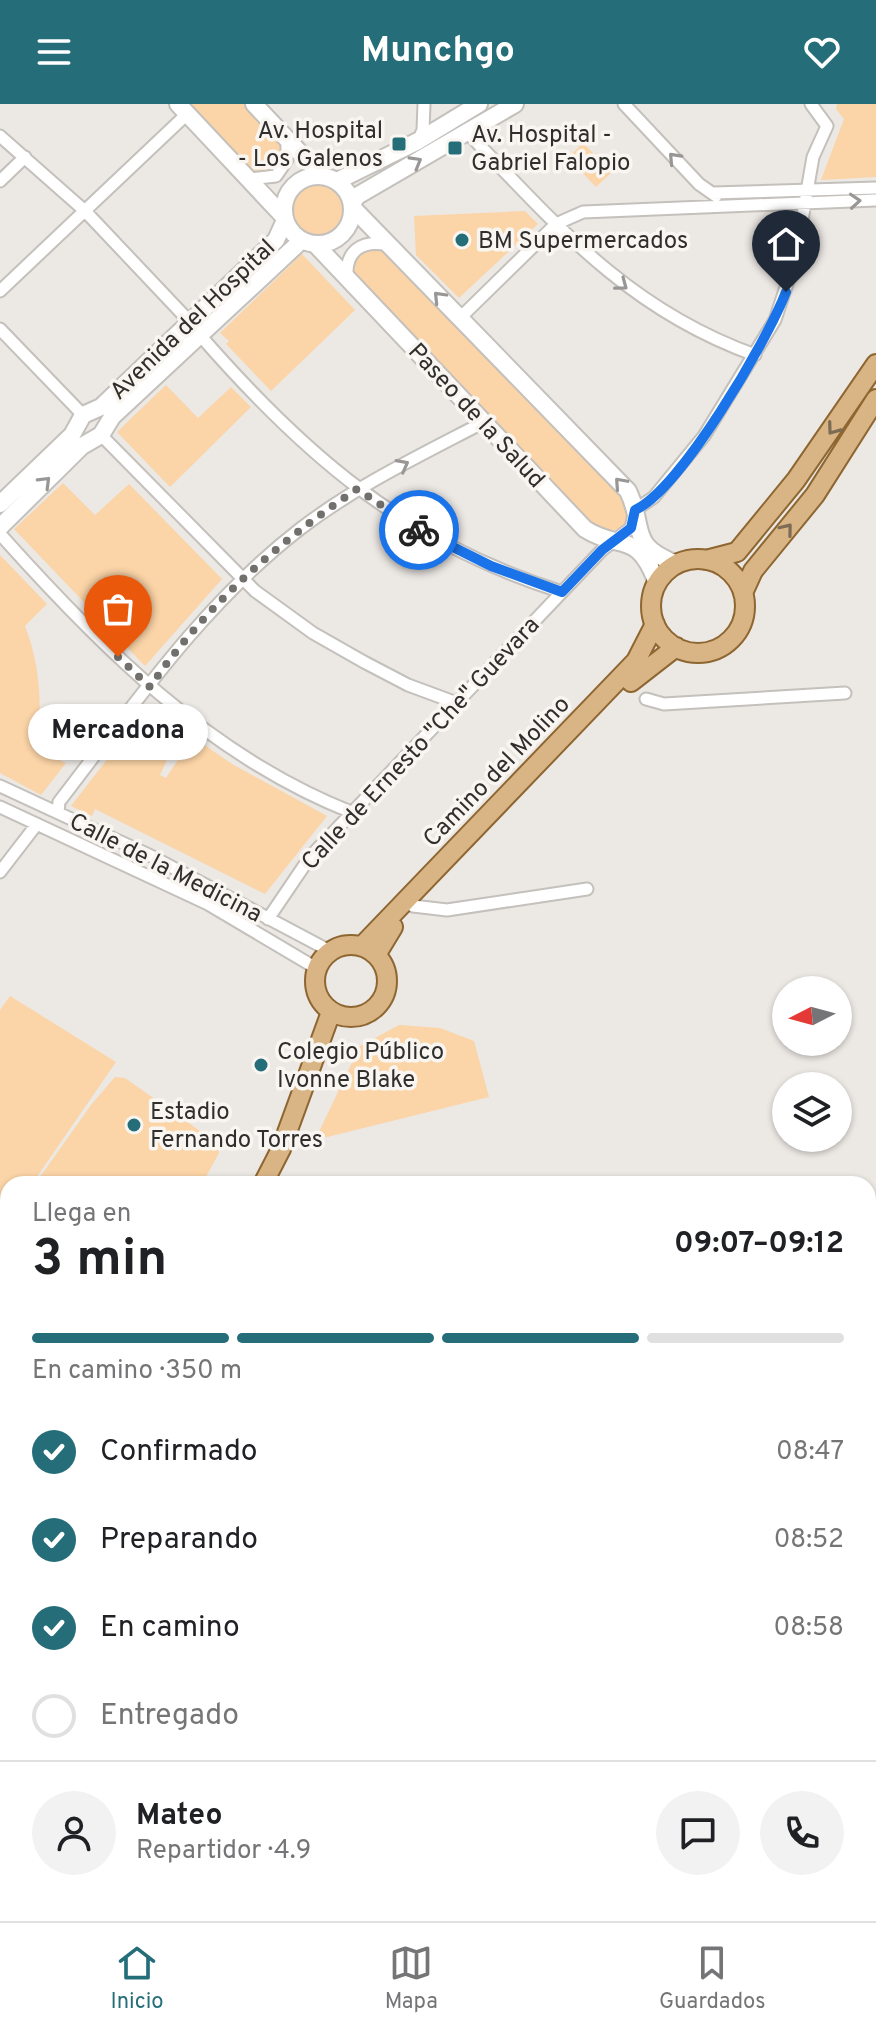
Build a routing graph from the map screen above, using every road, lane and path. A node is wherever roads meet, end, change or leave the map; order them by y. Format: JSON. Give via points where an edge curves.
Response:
{"nodes":[{"id":1,"x":254,"y":104,"type":"edge"},
{"id":2,"x":424,"y":104,"type":"edge"},
{"id":3,"x":479,"y":104,"type":"edge"},
{"id":4,"x":515,"y":104,"type":"edge"},
{"id":5,"x":624,"y":104,"type":"edge"},
{"id":6,"x":811,"y":104,"type":"edge"},
{"id":7,"x":182,"y":109,"type":"edge"},
{"id":8,"x":467,"y":132,"type":"junction"},
{"id":9,"x":0,"y":136,"type":"edge"},
{"id":10,"x":286,"y":138,"type":"junction"},
{"id":11,"x":418,"y":141,"type":"junction"},
{"id":12,"x":25,"y":157,"type":"junction"},
{"id":13,"x":321,"y":175,"type":"junction"},
{"id":14,"x":249,"y":179,"type":"junction"},
{"id":15,"x":0,"y":181,"type":"edge"},
{"id":16,"x":337,"y":181,"type":"junction"},
{"id":17,"x":876,"y":188,"type":"edge"},
{"id":18,"x":806,"y":192,"type":"junction"},
{"id":19,"x":713,"y":193,"type":"junction"},
{"id":20,"x":876,"y":200,"type":"edge"},
{"id":21,"x":352,"y":205,"type":"junction"},
{"id":22,"x":803,"y":205,"type":"junction"},
{"id":23,"x":711,"y":208,"type":"junction"},
{"id":24,"x":85,"y":211,"type":"junction"},
{"id":25,"x":285,"y":218,"type":"junction"},
{"id":26,"x":556,"y":224,"type":"junction"},
{"id":27,"x":308,"y":242,"type":"junction"},
{"id":28,"x":388,"y":245,"type":"junction"},
{"id":29,"x":347,"y":278,"type":"junction"},
{"id":30,"x":0,"y":291,"type":"edge"},
{"id":31,"x":460,"y":318,"type":"junction"},
{"id":32,"x":195,"y":328,"type":"junction"},
{"id":33,"x":0,"y":329,"type":"edge"},
{"id":34,"x":755,"y":355,"type":"junction"},
{"id":35,"x":876,"y":364,"type":"edge"},
{"id":36,"x":876,"y":399,"type":"edge"},
{"id":37,"x":85,"y":417,"type":"junction"},
{"id":38,"x":484,"y":422,"type":"junction"},
{"id":39,"x":99,"y":434,"type":"junction"},
{"id":40,"x":357,"y":489,"type":"junction"},
{"id":41,"x":0,"y":504,"type":"edge"},
{"id":42,"x":635,"y":510,"type":"junction"},
{"id":43,"x":0,"y":527,"type":"edge"},
{"id":44,"x":0,"y":534,"type":"edge"},
{"id":45,"x":614,"y":539,"type":"junction"},
{"id":46,"x":706,"y":560,"type":"junction"},
{"id":47,"x":677,"y":564,"type":"junction"},
{"id":48,"x":242,"y":579,"type":"junction"},
{"id":49,"x":657,"y":583,"type":"junction"},
{"id":50,"x":562,"y":592,"type":"junction"},
{"id":51,"x":743,"y":593,"type":"junction"},
{"id":52,"x":655,"y":624,"type":"junction"},
{"id":53,"x":676,"y":647,"type":"junction"},
{"id":54,"x":150,"y":687,"type":"junction"},
{"id":55,"x":845,"y":693,"type":"dead end"},
{"id":56,"x":646,"y":699,"type":"dead end"},
{"id":57,"x":454,"y":702,"type":"junction"},
{"id":58,"x":0,"y":786,"type":"edge"},
{"id":59,"x":0,"y":807,"type":"edge"},
{"id":60,"x":351,"y":812,"type":"junction"},
{"id":61,"x":58,"y":813,"type":"junction"},
{"id":62,"x":37,"y":824,"type":"junction"},
{"id":63,"x":0,"y":872,"type":"edge"},
{"id":64,"x":587,"y":889,"type":"dead end"},
{"id":65,"x":413,"y":906,"type":"junction"},
{"id":66,"x":268,"y":919,"type":"junction"},
{"id":67,"x":369,"y":950,"type":"junction"},
{"id":68,"x":330,"y":951,"type":"junction"},
{"id":69,"x":316,"y":968,"type":"junction"},
{"id":70,"x":337,"y":1015,"type":"junction"},
{"id":71,"x":267,"y":1176,"type":"edge"},
{"id":72,"x":280,"y":1176,"type":"edge"}],
"edges":[{"from":1,"to":10,"type":"main road"},
{"from":2,"to":11,"type":"street"},
{"from":3,"to":11,"type":"main road"},
{"from":4,"to":8,"type":"main road"},
{"from":19,"to":5,"type":"street","one_way":true},
{"from":6,"to":18,"type":"street","via":[[827,126]]},
{"from":7,"to":14,"type":"main road"},
{"from":7,"to":24,"type":"street"},
{"from":21,"to":8,"type":"main road","one_way":true,"via":[[357,196]]},
{"from":8,"to":26,"type":"street"},
{"from":9,"to":12,"type":"street"},
{"from":10,"to":13,"type":"main road"},
{"from":10,"to":14,"type":"street","via":[[284,167],[272,178]]},
{"from":11,"to":16,"type":"main road"},
{"from":12,"to":15,"type":"street"},
{"from":12,"to":24,"type":"street"},
{"from":13,"to":16,"type":"main road"},
{"from":13,"to":25,"type":"main road","via":[[296,183],[287,194]]},
{"from":14,"to":25,"type":"main road"},
{"from":16,"to":21,"type":"main road"},
{"from":17,"to":18,"type":"street"},
{"from":18,"to":19,"type":"street"},
{"from":18,"to":22,"type":"street"},
{"from":19,"to":23,"type":"street","via":[[718,202]]},
{"from":22,"to":20,"type":"street","one_way":true},
{"from":21,"to":27,"type":"main road","via":[[340,236]]},
{"from":21,"to":28,"type":"main road"},
{"from":22,"to":23,"type":"street"},
{"from":22,"to":34,"type":"street","via":[[786,292]]},
{"from":23,"to":26,"type":"street","via":[[583,212]]},
{"from":24,"to":30,"type":"street"},
{"from":24,"to":32,"type":"street"},
{"from":25,"to":27,"type":"main road"},
{"from":25,"to":32,"type":"main road","name":"Avenida del Hospital","via":[[276,240]]},
{"from":26,"to":31,"type":"street"},
{"from":26,"to":34,"type":"street","one_way":true,"via":[[617,282],[657,309]]},
{"from":27,"to":29,"type":"main road","name":"Paseo de la Salud"},
{"from":27,"to":32,"type":"main road","name":"Avenida del Hospital"},
{"from":28,"to":29,"type":"street","via":[[359,247],[347,262]]},
{"from":31,"to":28,"type":"main road","one_way":true},
{"from":29,"to":38,"type":"main road","name":"Paseo de la Salud"},
{"from":42,"to":31,"type":"main road","one_way":true,"via":[[628,491]]},
{"from":32,"to":37,"type":"main road","name":"Avenida del Hospital"},
{"from":32,"to":39,"type":"main road","name":"Avenida del Hospital"},
{"from":32,"to":40,"type":"street","via":[[292,434]]},
{"from":33,"to":37,"type":"street"},
{"from":34,"to":42,"type":"street","via":[[704,436],[654,497]]},
{"from":35,"to":46,"type":"main road","one_way":true,"via":[[796,480],[737,552]]},
{"from":51,"to":36,"type":"main road","one_way":true,"via":[[753,571],[815,495]]},
{"from":37,"to":39,"type":"main road","via":[[102,417]]},
{"from":37,"to":39,"type":"main road","via":[[82,435]]},
{"from":37,"to":41,"type":"main road","name":"Avenida del Hospital"},
{"from":40,"to":38,"type":"street","one_way":true},
{"from":38,"to":45,"type":"main road","name":"Paseo de la Salud","via":[[585,529]]},
{"from":43,"to":39,"type":"main road","name":"Avenida del Hospital","one_way":true},
{"from":39,"to":48,"type":"street"},
{"from":40,"to":48,"type":"street"},
{"from":40,"to":50,"type":"street","via":[[437,541]]},
{"from":42,"to":45,"type":"street","via":[[631,528]]},
{"from":42,"to":47,"type":"main road","via":[[645,545]]},
{"from":44,"to":54,"type":"street"},
{"from":45,"to":49,"type":"main road","name":"Paseo de la Salud","via":[[640,551]]},
{"from":45,"to":50,"type":"street","name":"Calle de Ernesto \"Che\" Guevara"},
{"from":46,"to":47,"type":"main road"},
{"from":46,"to":51,"type":"main road","via":[[735,577]]},
{"from":47,"to":49,"type":"main road"},
{"from":48,"to":54,"type":"street"},
{"from":48,"to":57,"type":"street","via":[[313,633],[408,685]]},
{"from":49,"to":52,"type":"main road"},
{"from":50,"to":57,"type":"street","name":"Calle de Ernesto \"Che\" Guevara"},
{"from":51,"to":53,"type":"main road","via":[[741,626],[722,647],[699,653]]},
{"from":52,"to":53,"type":"main road"},
{"from":52,"to":67,"type":"main road","name":"Camino del Molino","via":[[636,661]]},
{"from":53,"to":65,"type":"main road","name":"Camino del Molino","via":[[643,669]]},
{"from":54,"to":60,"type":"street","via":[[212,736]]},
{"from":54,"to":61,"type":"street","via":[[59,802]]},
{"from":55,"to":56,"type":"street","via":[[664,704]]},
{"from":57,"to":60,"type":"street","name":"Calle de Ernesto \"Che\" Guevara"},
{"from":58,"to":61,"type":"street","name":"Calle de la Medicina"},
{"from":59,"to":62,"type":"street"},
{"from":60,"to":66,"type":"street","name":"Calle de Ernesto \"Che\" Guevara","via":[[310,857]]},
{"from":61,"to":66,"type":"street","name":"Calle de la Medicina","via":[[201,880]]},
{"from":62,"to":63,"type":"street"},
{"from":62,"to":69,"type":"street","via":[[208,904]]},
{"from":64,"to":65,"type":"street","via":[[447,910]]},
{"from":65,"to":67,"type":"main road","name":"Camino del Molino"},
{"from":66,"to":68,"type":"street","name":"Calle de la Medicina"},
{"from":67,"to":68,"type":"main road","via":[[348,944]]},
{"from":67,"to":70,"type":"main road","via":[[385,968],[383,998],[359,1017]]},
{"from":68,"to":69,"type":"main road"},
{"from":69,"to":70,"type":"main road","via":[[316,993]]},
{"from":70,"to":71,"type":"main road"},
{"from":70,"to":72,"type":"main road"}]}
